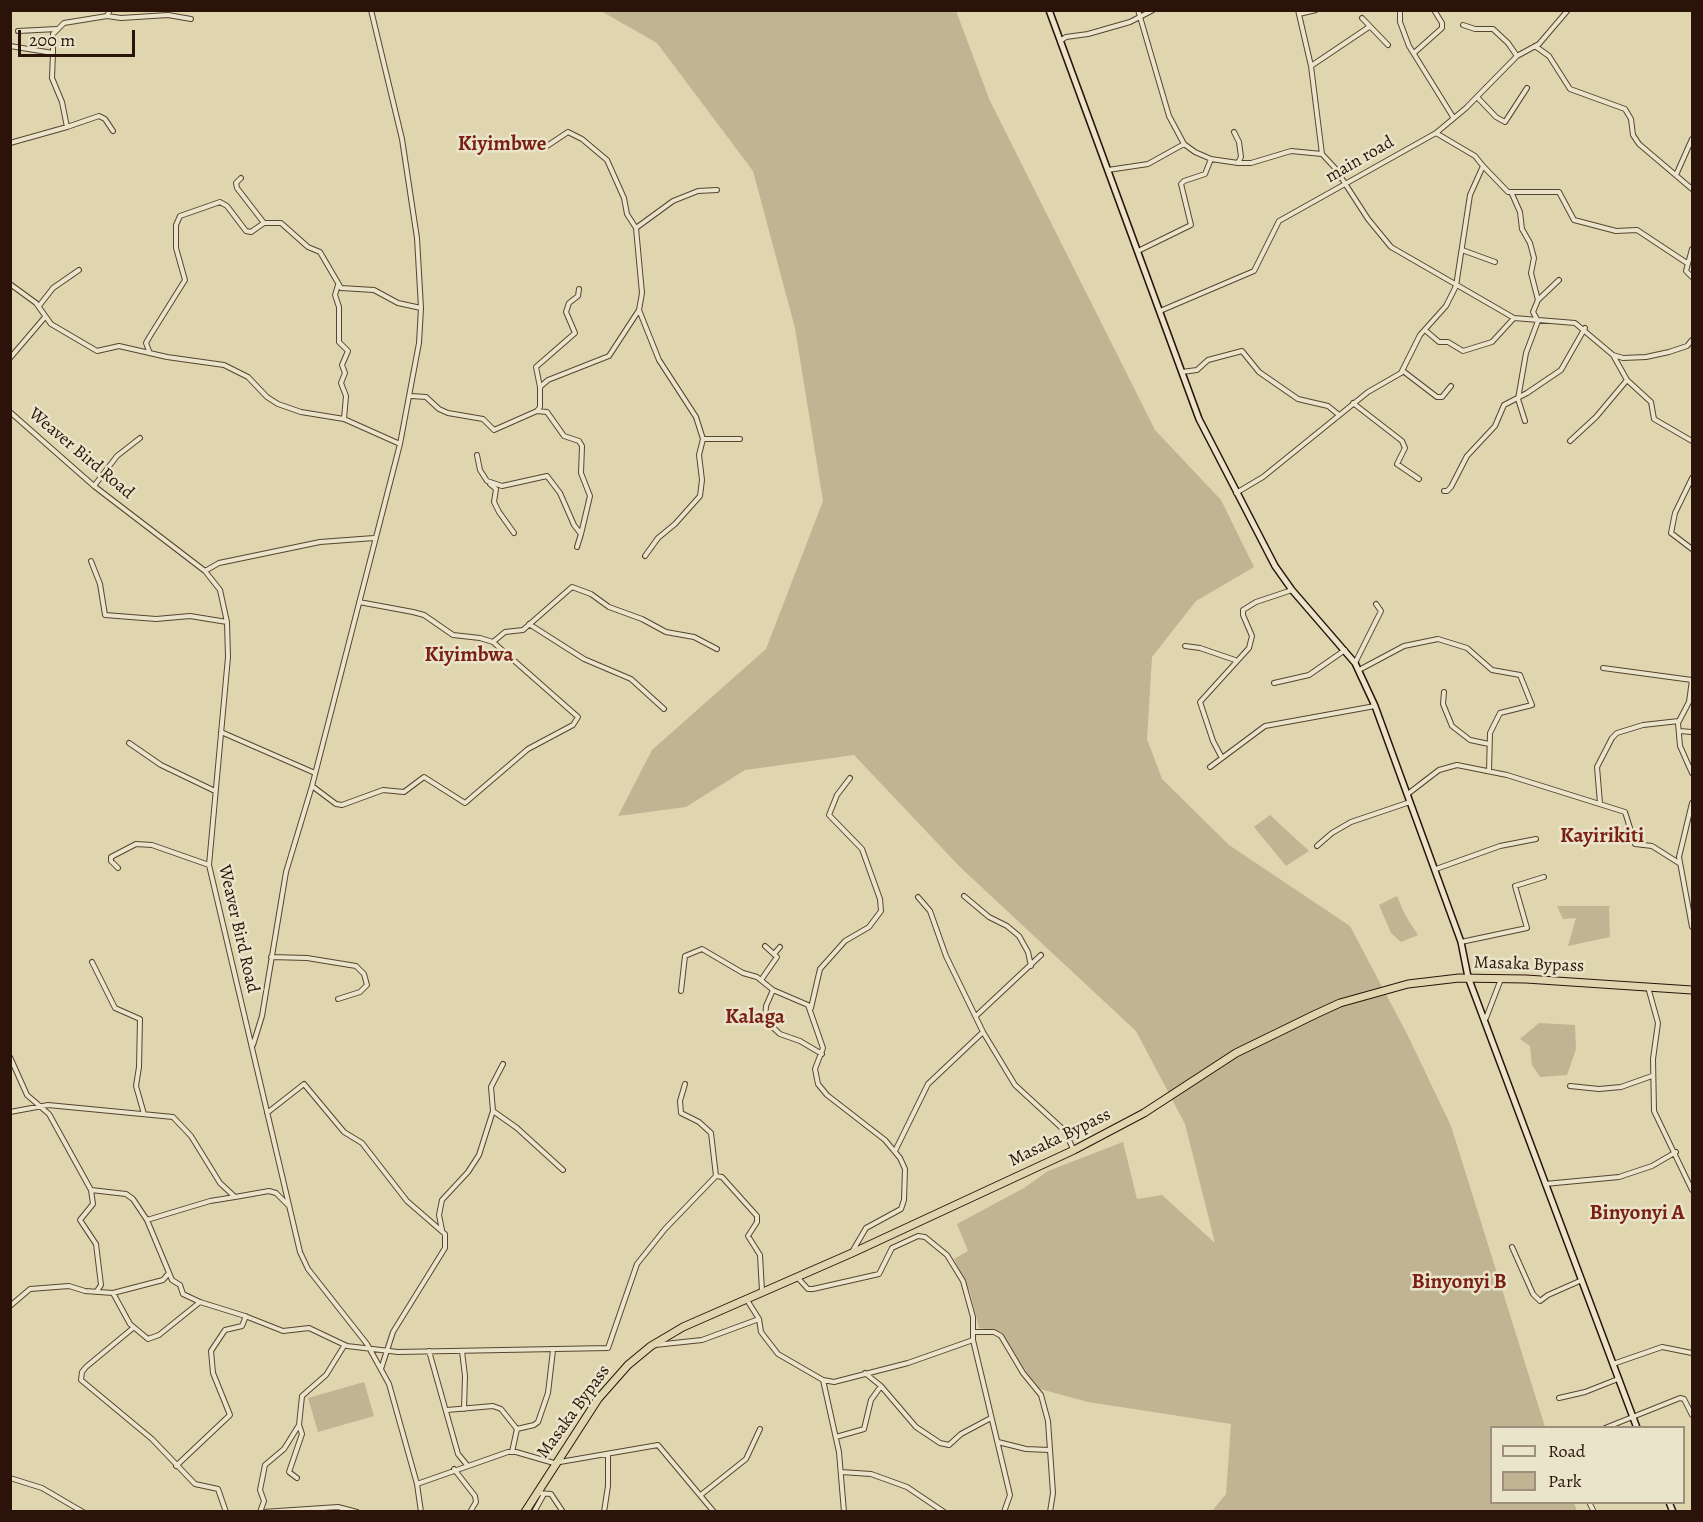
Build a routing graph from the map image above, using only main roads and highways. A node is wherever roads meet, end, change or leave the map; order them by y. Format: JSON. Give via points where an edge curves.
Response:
{"nodes":[{"id":1,"x":1049,"y":10,"type":"edge"},
{"id":2,"x":1468,"y":977,"type":"junction"},
{"id":3,"x":1692,"y":990,"type":"edge"},
{"id":4,"x":1636,"y":1426,"type":"edge"},
{"id":5,"x":525,"y":1512,"type":"edge"}],
"edges":[{"from":1,"to":2,"type":"main road","via":[[1199,419],[1270,558],[1359,670],[1436,869],[1461,942]]},
{"from":2,"to":3,"type":"highway","name":"Masaka Bypass"},
{"from":2,"to":4,"type":"main road"},
{"from":2,"to":5,"type":"highway","name":"Masaka Bypass","via":[[1408,984],[1340,1003],[1236,1053],[1144,1113],[1074,1150],[683,1327],[651,1346],[615,1378],[554,1463],[540,1493]]}]}
